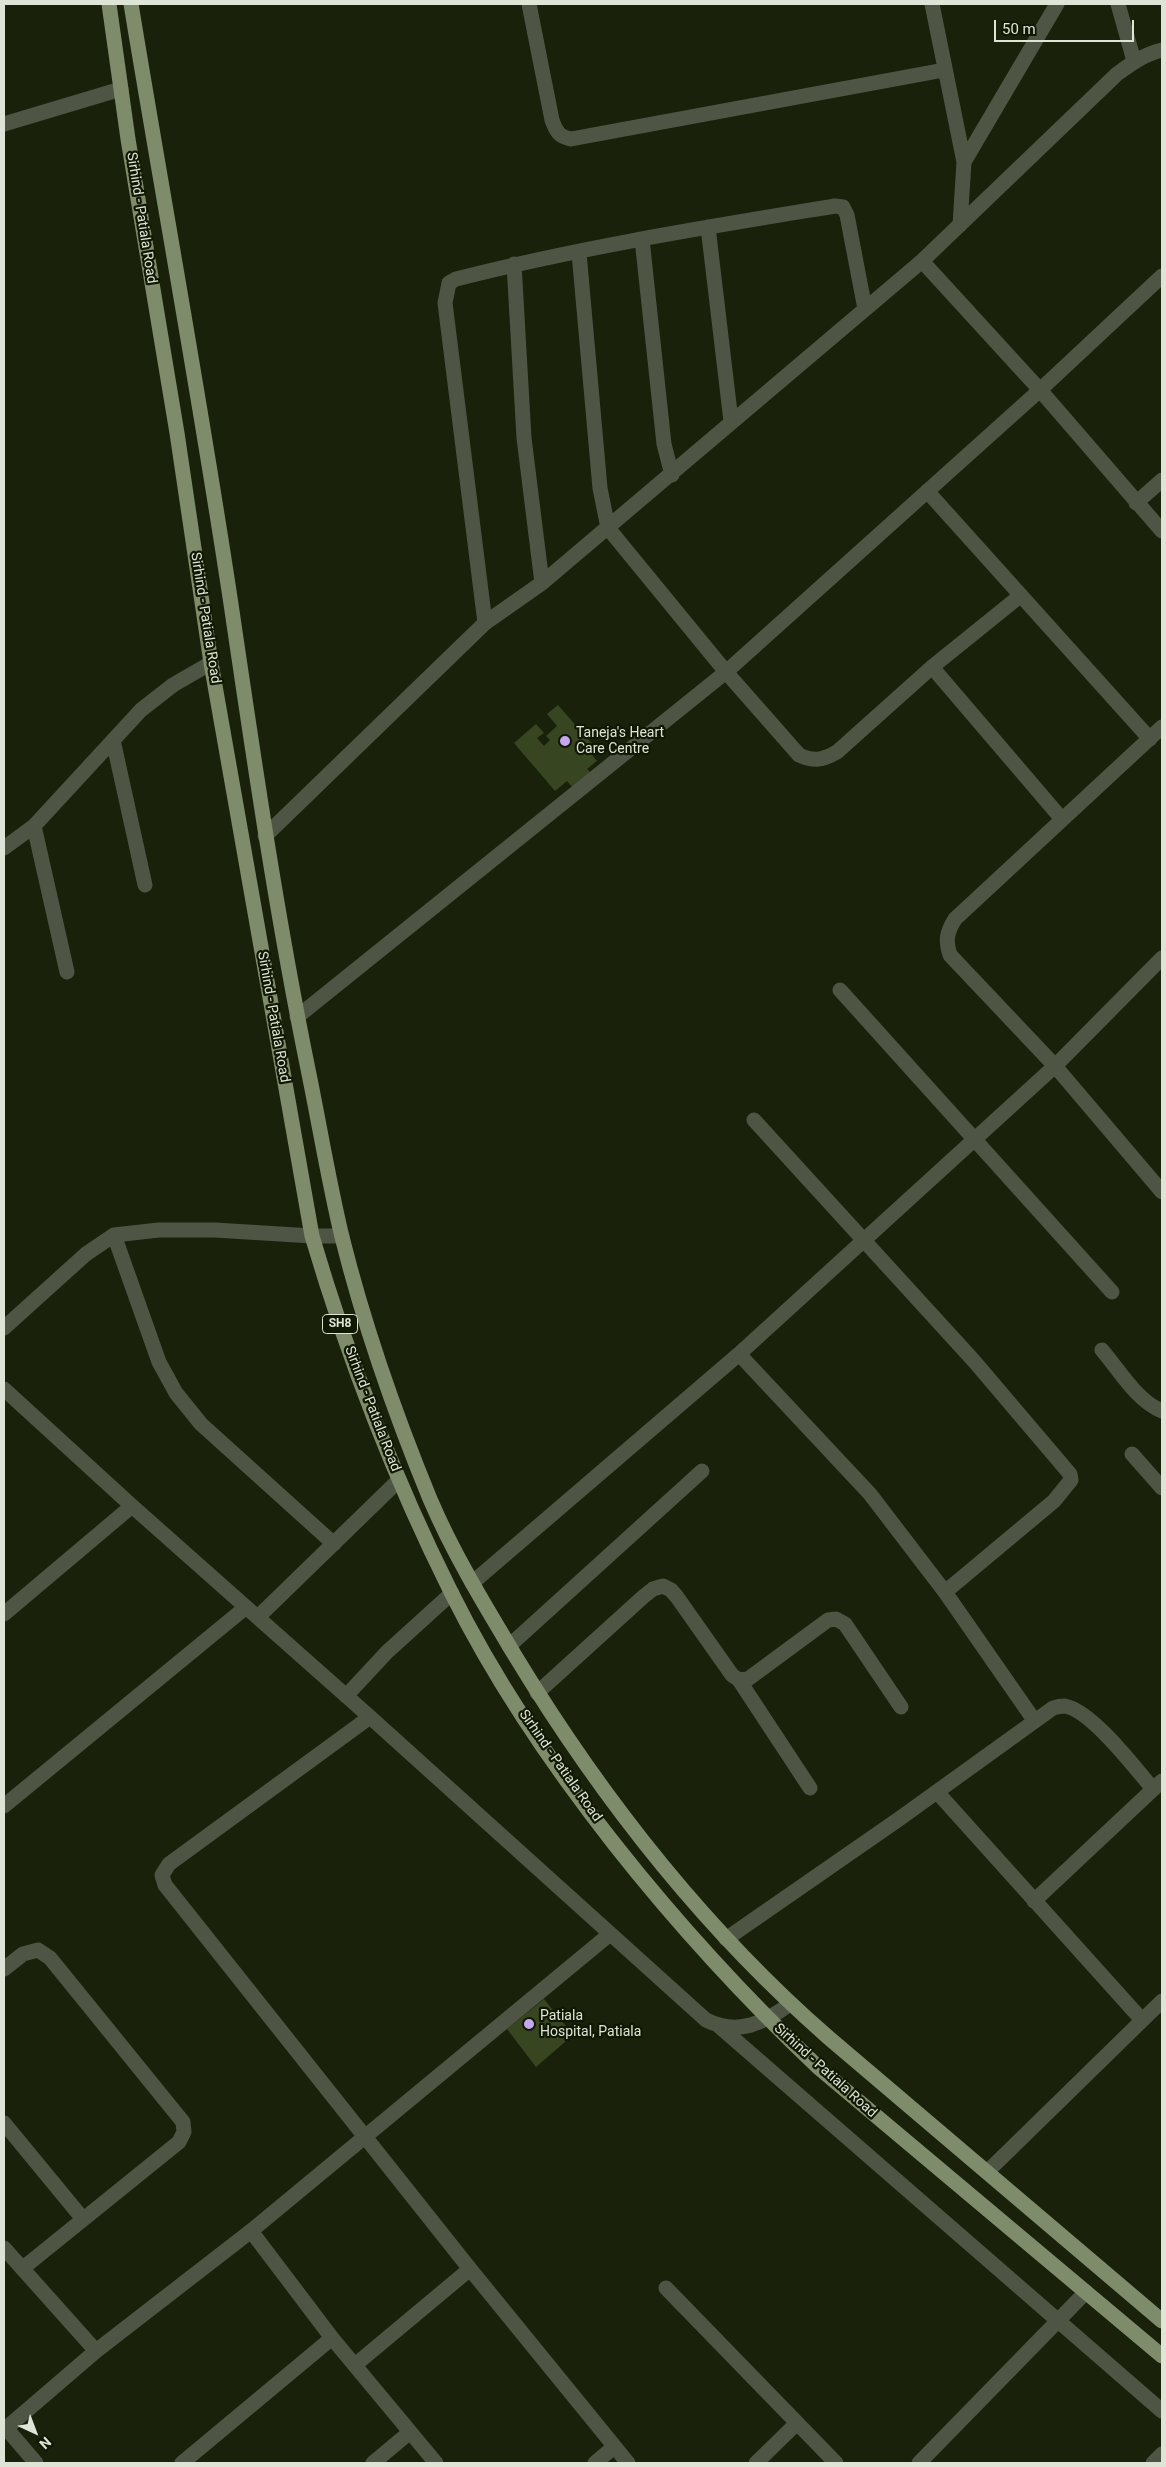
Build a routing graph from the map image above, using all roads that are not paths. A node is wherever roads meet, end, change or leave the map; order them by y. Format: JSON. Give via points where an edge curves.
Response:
{"nodes":[{"id":1,"x":109,"y":4,"type":"edge"},
{"id":2,"x":130,"y":4,"type":"edge"},
{"id":3,"x":529,"y":4,"type":"edge"},
{"id":4,"x":932,"y":4,"type":"edge"},
{"id":5,"x":1057,"y":4,"type":"edge"},
{"id":6,"x":1118,"y":4,"type":"edge"},
{"id":7,"x":1162,"y":50,"type":"edge"},
{"id":8,"x":1134,"y":62,"type":"junction"},
{"id":9,"x":944,"y":70,"type":"junction"},
{"id":10,"x":121,"y":89,"type":"junction"},
{"id":11,"x":4,"y":124,"type":"edge"},
{"id":12,"x":964,"y":162,"type":"junction"},
{"id":13,"x":960,"y":225,"type":"junction"},
{"id":14,"x":708,"y":227,"type":"junction"},
{"id":15,"x":642,"y":239,"type":"junction"},
{"id":16,"x":579,"y":253,"type":"junction"},
{"id":17,"x":922,"y":261,"type":"junction"},
{"id":18,"x":514,"y":264,"type":"junction"},
{"id":19,"x":1162,"y":276,"type":"edge"},
{"id":20,"x":865,"y":309,"type":"junction"},
{"id":21,"x":1040,"y":390,"type":"junction"},
{"id":22,"x":731,"y":421,"type":"junction"},
{"id":23,"x":672,"y":475,"type":"junction"},
{"id":24,"x":1162,"y":480,"type":"edge"},
{"id":25,"x":927,"y":491,"type":"junction"},
{"id":26,"x":1136,"y":503,"type":"junction"},
{"id":27,"x":608,"y":528,"type":"junction"},
{"id":28,"x":1162,"y":531,"type":"edge"},
{"id":29,"x":542,"y":583,"type":"junction"},
{"id":30,"x":1020,"y":596,"type":"junction"},
{"id":31,"x":485,"y":623,"type":"junction"},
{"id":32,"x":211,"y":663,"type":"junction"},
{"id":33,"x":932,"y":667,"type":"junction"},
{"id":34,"x":726,"y":672,"type":"junction"},
{"id":35,"x":1162,"y":727,"type":"edge"},
{"id":36,"x":1150,"y":739,"type":"junction"},
{"id":37,"x":113,"y":740,"type":"junction"},
{"id":38,"x":1061,"y":818,"type":"junction"},
{"id":39,"x":34,"y":826,"type":"junction"},
{"id":40,"x":265,"y":836,"type":"junction"},
{"id":41,"x":4,"y":848,"type":"edge"},
{"id":42,"x":145,"y":885,"type":"dead end"},
{"id":43,"x":1162,"y":958,"type":"edge"},
{"id":44,"x":67,"y":972,"type":"dead end"},
{"id":45,"x":840,"y":990,"type":"dead end"},
{"id":46,"x":297,"y":1017,"type":"junction"},
{"id":47,"x":1055,"y":1066,"type":"junction"},
{"id":48,"x":754,"y":1120,"type":"dead end"},
{"id":49,"x":974,"y":1141,"type":"junction"},
{"id":50,"x":1162,"y":1192,"type":"edge"},
{"id":51,"x":114,"y":1235,"type":"junction"},
{"id":52,"x":312,"y":1236,"type":"junction"},
{"id":53,"x":342,"y":1236,"type":"junction"},
{"id":54,"x":865,"y":1240,"type":"junction"},
{"id":55,"x":1112,"y":1292,"type":"dead end"},
{"id":56,"x":4,"y":1328,"type":"edge"},
{"id":57,"x":1102,"y":1350,"type":"dead end"},
{"id":58,"x":739,"y":1354,"type":"junction"},
{"id":59,"x":4,"y":1389,"type":"edge"},
{"id":60,"x":1162,"y":1411,"type":"edge"},
{"id":61,"x":1132,"y":1454,"type":"dead end"},
{"id":62,"x":702,"y":1471,"type":"dead end"},
{"id":63,"x":399,"y":1480,"type":"junction"},
{"id":64,"x":1162,"y":1488,"type":"edge"},
{"id":65,"x":132,"y":1506,"type":"junction"},
{"id":66,"x":334,"y":1544,"type":"junction"},
{"id":67,"x":472,"y":1583,"type":"junction"},
{"id":68,"x":945,"y":1592,"type":"junction"},
{"id":69,"x":452,"y":1593,"type":"junction"},
{"id":70,"x":251,"y":1612,"type":"junction"},
{"id":71,"x":4,"y":1614,"type":"edge"},
{"id":72,"x":510,"y":1646,"type":"junction"},
{"id":73,"x":739,"y":1680,"type":"junction"},
{"id":74,"x":537,"y":1693,"type":"junction"},
{"id":75,"x":346,"y":1696,"type":"junction"},
{"id":76,"x":901,"y":1707,"type":"dead end"},
{"id":77,"x":370,"y":1717,"type":"junction"},
{"id":78,"x":1034,"y":1720,"type":"junction"},
{"id":79,"x":1158,"y":1785,"type":"edge"},
{"id":80,"x":810,"y":1788,"type":"dead end"},
{"id":81,"x":937,"y":1792,"type":"junction"},
{"id":82,"x":4,"y":1806,"type":"edge"},
{"id":83,"x":1034,"y":1902,"type":"junction"},
{"id":84,"x":610,"y":1934,"type":"junction"},
{"id":85,"x":726,"y":1939,"type":"junction"},
{"id":86,"x":4,"y":1969,"type":"edge"},
{"id":87,"x":1162,"y":2001,"type":"edge"},
{"id":88,"x":790,"y":2004,"type":"junction"},
{"id":89,"x":768,"y":2020,"type":"junction"},
{"id":90,"x":1142,"y":2020,"type":"junction"},
{"id":91,"x":719,"y":2026,"type":"junction"},
{"id":92,"x":4,"y":2123,"type":"edge"},
{"id":93,"x":365,"y":2136,"type":"junction"},
{"id":94,"x":987,"y":2172,"type":"junction"},
{"id":95,"x":83,"y":2219,"type":"junction"},
{"id":96,"x":252,"y":2231,"type":"junction"},
{"id":97,"x":4,"y":2248,"type":"edge"},
{"id":98,"x":23,"y":2268,"type":"junction"},
{"id":99,"x":470,"y":2269,"type":"junction"},
{"id":100,"x":666,"y":2288,"type":"dead end"},
{"id":101,"x":1086,"y":2292,"type":"junction"},
{"id":102,"x":1058,"y":2319,"type":"junction"},
{"id":103,"x":1162,"y":2321,"type":"edge"},
{"id":104,"x":332,"y":2338,"type":"junction"},
{"id":105,"x":96,"y":2351,"type":"junction"},
{"id":106,"x":1162,"y":2356,"type":"edge"},
{"id":107,"x":355,"y":2365,"type":"junction"},
{"id":108,"x":1162,"y":2411,"type":"edge"},
{"id":109,"x":797,"y":2423,"type":"junction"},
{"id":110,"x":5,"y":2429,"type":"edge"},
{"id":111,"x":410,"y":2432,"type":"junction"},
{"id":112,"x":614,"y":2447,"type":"junction"},
{"id":113,"x":1162,"y":2454,"type":"edge"},
{"id":114,"x":36,"y":2463,"type":"edge"},
{"id":115,"x":182,"y":2463,"type":"edge"},
{"id":116,"x":373,"y":2463,"type":"edge"},
{"id":117,"x":436,"y":2463,"type":"edge"},
{"id":118,"x":595,"y":2463,"type":"edge"},
{"id":119,"x":628,"y":2463,"type":"edge"},
{"id":120,"x":756,"y":2463,"type":"edge"},
{"id":121,"x":836,"y":2463,"type":"edge"},
{"id":122,"x":919,"y":2463,"type":"edge"},
{"id":123,"x":1153,"y":2463,"type":"edge"}],
"edges":[{"from":1,"to":10,"type":"main road","name":"Sirhind - Patiala Road","number":"SH8"},
{"from":2,"to":40,"type":"main road","via":[[227,577]]},
{"from":3,"to":9,"type":"street","via":[[552,120],[556,131],[571,139]]},
{"from":4,"to":9,"type":"street"},
{"from":5,"to":12,"type":"street"},
{"from":6,"to":8,"type":"street"},
{"from":7,"to":8,"type":"street"},
{"from":8,"to":13,"type":"street","via":[[1117,74]]},
{"from":9,"to":12,"type":"street"},
{"from":10,"to":11,"type":"street"},
{"from":10,"to":32,"type":"main road","name":"Sirhind - Patiala Road","number":"SH8"},
{"from":12,"to":13,"type":"street"},
{"from":13,"to":17,"type":"street"},
{"from":14,"to":15,"type":"street"},
{"from":14,"to":20,"type":"street","via":[[843,207]]},
{"from":14,"to":22,"type":"street"},
{"from":15,"to":16,"type":"street"},
{"from":15,"to":23,"type":"street","via":[[664,444]]},
{"from":16,"to":18,"type":"street"},
{"from":16,"to":27,"type":"street","via":[[600,488]]},
{"from":17,"to":20,"type":"street"},
{"from":17,"to":21,"type":"street"},
{"from":18,"to":29,"type":"street","via":[[524,438]]},
{"from":18,"to":31,"type":"street","via":[[456,278],[449,283],[445,303]]},
{"from":19,"to":21,"type":"street"},
{"from":20,"to":22,"type":"street"},
{"from":21,"to":25,"type":"street"},
{"from":21,"to":26,"type":"street"},
{"from":22,"to":23,"type":"street"},
{"from":23,"to":27,"type":"street"},
{"from":24,"to":26,"type":"street"},
{"from":25,"to":30,"type":"street"},
{"from":25,"to":34,"type":"street"},
{"from":26,"to":28,"type":"street"},
{"from":27,"to":29,"type":"street"},
{"from":27,"to":34,"type":"street"},
{"from":29,"to":31,"type":"street"},
{"from":30,"to":33,"type":"street"},
{"from":30,"to":36,"type":"street"},
{"from":31,"to":40,"type":"street"},
{"from":32,"to":37,"type":"street","via":[[173,685],[142,710]]},
{"from":32,"to":52,"type":"main road","name":"Sirhind - Patiala Road","number":"SH8"},
{"from":33,"to":34,"type":"street","via":[[824,760],[811,760],[799,754]]},
{"from":33,"to":38,"type":"street"},
{"from":34,"to":46,"type":"street"},
{"from":35,"to":36,"type":"street"},
{"from":36,"to":38,"type":"street"},
{"from":37,"to":39,"type":"street"},
{"from":37,"to":42,"type":"street"},
{"from":38,"to":47,"type":"street","via":[[955,919],[948,930],[946,942],[950,955]]},
{"from":39,"to":41,"type":"street"},
{"from":39,"to":44,"type":"street"},
{"from":40,"to":46,"type":"main road"},
{"from":43,"to":47,"type":"street"},
{"from":45,"to":49,"type":"street"},
{"from":46,"to":53,"type":"main road"},
{"from":47,"to":49,"type":"street"},
{"from":47,"to":50,"type":"street"},
{"from":48,"to":54,"type":"street"},
{"from":49,"to":54,"type":"street"},
{"from":49,"to":55,"type":"street"},
{"from":51,"to":52,"type":"street","via":[[159,1230],[215,1230]]},
{"from":51,"to":56,"type":"street","via":[[86,1254]]},
{"from":51,"to":66,"type":"street","via":[[159,1362],[176,1393],[201,1424]]},
{"from":52,"to":53,"type":"street"},
{"from":52,"to":63,"type":"main road","name":"Sirhind - Patiala Road","number":"SH8","via":[[330,1296]]},
{"from":53,"to":67,"type":"main road","via":[[399,1419],[432,1504]]},
{"from":54,"to":58,"type":"street"},
{"from":54,"to":68,"type":"street","via":[[1065,1466],[1071,1480],[1054,1501]]},
{"from":57,"to":60,"type":"street","via":[[1144,1400]]},
{"from":58,"to":67,"type":"street"},
{"from":58,"to":68,"type":"street","via":[[870,1494]]},
{"from":59,"to":65,"type":"street"},
{"from":61,"to":64,"type":"street"},
{"from":62,"to":72,"type":"street"},
{"from":63,"to":66,"type":"street"},
{"from":63,"to":69,"type":"main road","name":"Sirhind - Patiala Road","number":"SH8"},
{"from":65,"to":70,"type":"street"},
{"from":65,"to":71,"type":"street"},
{"from":66,"to":70,"type":"street"},
{"from":67,"to":72,"type":"main road"},
{"from":68,"to":78,"type":"street"},
{"from":69,"to":75,"type":"street","via":[[387,1652]]},
{"from":69,"to":89,"type":"main road","name":"Sirhind - Patiala Road","number":"SH8","via":[[518,1707],[601,1826]]},
{"from":70,"to":75,"type":"street"},
{"from":70,"to":82,"type":"street"},
{"from":72,"to":74,"type":"main road"},
{"from":73,"to":74,"type":"street","via":[[732,1675],[671,1590],[662,1586],[643,1598]]},
{"from":73,"to":76,"type":"street","via":[[748,1678],[828,1620],[836,1619],[845,1624]]},
{"from":73,"to":80,"type":"street"},
{"from":74,"to":85,"type":"main road","via":[[603,1790]]},
{"from":75,"to":77,"type":"street"},
{"from":77,"to":84,"type":"street"},
{"from":77,"to":93,"type":"street","via":[[169,1864],[162,1875],[165,1885]]},
{"from":78,"to":79,"type":"street","via":[[1053,1708],[1065,1706],[1076,1711],[1107,1735]]},
{"from":78,"to":81,"type":"street"},
{"from":79,"to":83,"type":"street"},
{"from":81,"to":83,"type":"street"},
{"from":81,"to":85,"type":"street"},
{"from":83,"to":90,"type":"street"},
{"from":84,"to":91,"type":"street","via":[[706,2020]]},
{"from":84,"to":93,"type":"street"},
{"from":85,"to":88,"type":"main road"},
{"from":86,"to":95,"type":"street","via":[[23,1954],[38,1950],[50,1958],[184,2122],[179,2142]]},
{"from":87,"to":90,"type":"street"},
{"from":88,"to":89,"type":"street"},
{"from":88,"to":94,"type":"main road"},
{"from":89,"to":91,"type":"street","via":[[740,2027]]},
{"from":89,"to":101,"type":"main road","name":"Sirhind - Patiala Road","number":"SH8","via":[[819,2068]]},
{"from":90,"to":94,"type":"street"},
{"from":91,"to":102,"type":"street"},
{"from":92,"to":95,"type":"street"},
{"from":93,"to":96,"type":"street"},
{"from":93,"to":99,"type":"street"},
{"from":94,"to":103,"type":"main road"},
{"from":95,"to":98,"type":"street"},
{"from":96,"to":104,"type":"street"},
{"from":96,"to":105,"type":"street"},
{"from":97,"to":98,"type":"street"},
{"from":98,"to":105,"type":"street"},
{"from":99,"to":107,"type":"street"},
{"from":99,"to":112,"type":"street"},
{"from":100,"to":109,"type":"street"},
{"from":101,"to":102,"type":"street"},
{"from":101,"to":106,"type":"main road","name":"Sirhind - Patiala Road","number":"SH8"},
{"from":102,"to":108,"type":"street"},
{"from":102,"to":122,"type":"street"},
{"from":104,"to":107,"type":"street"},
{"from":104,"to":115,"type":"street"},
{"from":105,"to":110,"type":"street"},
{"from":107,"to":111,"type":"street"},
{"from":109,"to":120,"type":"street"},
{"from":109,"to":121,"type":"street"},
{"from":110,"to":114,"type":"street"},
{"from":111,"to":116,"type":"street"},
{"from":111,"to":117,"type":"street"},
{"from":112,"to":118,"type":"street"},
{"from":112,"to":119,"type":"street"},
{"from":113,"to":123,"type":"street"}]}
